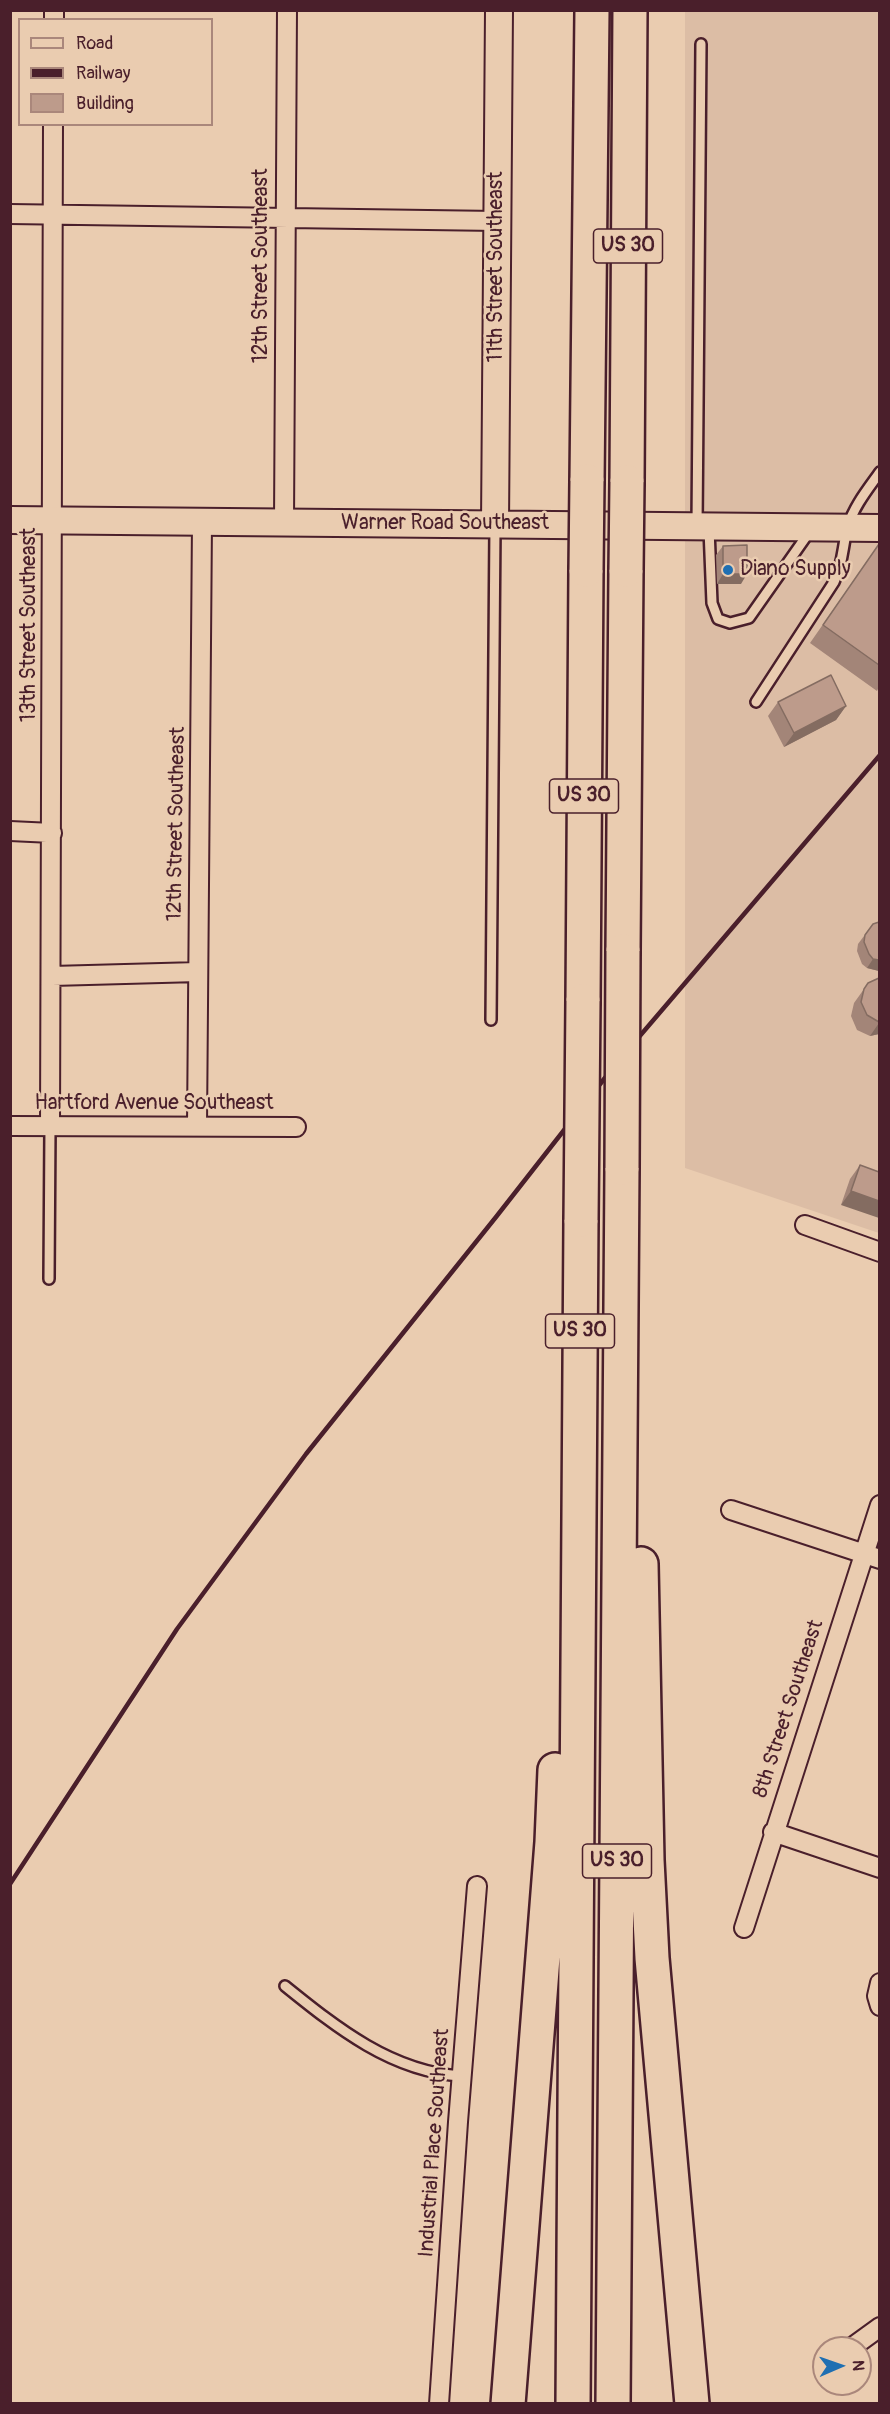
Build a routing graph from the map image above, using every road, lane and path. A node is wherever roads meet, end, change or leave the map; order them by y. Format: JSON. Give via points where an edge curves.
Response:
{"nodes":[{"id":1,"x":286,"y":10,"type":"edge"},
{"id":2,"x":500,"y":10,"type":"edge"},
{"id":3,"x":592,"y":10,"type":"edge"},
{"id":4,"x":630,"y":10,"type":"edge"},
{"id":5,"x":701,"y":44,"type":"dead end"},
{"id":6,"x":53,"y":126,"type":"edge"},
{"id":7,"x":10,"y":214,"type":"edge"},
{"id":8,"x":53,"y":214,"type":"junction"},
{"id":9,"x":285,"y":216,"type":"junction"},
{"id":10,"x":497,"y":220,"type":"junction"},
{"id":11,"x":879,"y":472,"type":"edge"},
{"id":12,"x":10,"y":520,"type":"edge"},
{"id":13,"x":52,"y":520,"type":"junction"},
{"id":14,"x":202,"y":522,"type":"junction"},
{"id":15,"x":284,"y":522,"type":"junction"},
{"id":16,"x":495,"y":524,"type":"junction"},
{"id":17,"x":703,"y":526,"type":"junction"},
{"id":18,"x":813,"y":526,"type":"junction"},
{"id":19,"x":848,"y":527,"type":"junction"},
{"id":20,"x":879,"y":528,"type":"edge"},
{"id":21,"x":756,"y":702,"type":"dead end"},
{"id":22,"x":10,"y":831,"type":"edge"},
{"id":23,"x":52,"y":833,"type":"junction"},
{"id":24,"x":198,"y":972,"type":"junction"},
{"id":25,"x":52,"y":976,"type":"junction"},
{"id":26,"x":491,"y":1020,"type":"dead end"},
{"id":27,"x":10,"y":1126,"type":"edge"},
{"id":28,"x":50,"y":1126,"type":"junction"},
{"id":29,"x":197,"y":1126,"type":"junction"},
{"id":30,"x":296,"y":1127,"type":"dead end"},
{"id":31,"x":805,"y":1226,"type":"dead end"},
{"id":32,"x":879,"y":1252,"type":"edge"},
{"id":33,"x":49,"y":1279,"type":"dead end"},
{"id":34,"x":621,"y":1319,"type":"junction"},
{"id":35,"x":580,"y":1443,"type":"junction"},
{"id":36,"x":879,"y":1506,"type":"edge"},
{"id":37,"x":731,"y":1510,"type":"dead end"},
{"id":38,"x":872,"y":1556,"type":"edge"},
{"id":39,"x":773,"y":1832,"type":"junction"},
{"id":40,"x":879,"y":1868,"type":"edge"},
{"id":41,"x":477,"y":1886,"type":"dead end"},
{"id":42,"x":744,"y":1928,"type":"dead end"},
{"id":43,"x":879,"y":1983,"type":"edge"},
{"id":44,"x":285,"y":1986,"type":"dead end"},
{"id":45,"x":879,"y":2004,"type":"edge"},
{"id":46,"x":461,"y":2076,"type":"junction"},
{"id":47,"x":695,"y":2394,"type":"edge"},
{"id":48,"x":439,"y":2403,"type":"edge"},
{"id":49,"x":508,"y":2403,"type":"edge"},
{"id":50,"x":573,"y":2403,"type":"edge"},
{"id":51,"x":613,"y":2403,"type":"edge"}],
"edges":[{"from":1,"to":9,"type":"street","name":"12th Street Southeast"},
{"from":2,"to":10,"type":"street","name":"11th Street Southeast"},
{"from":3,"to":35,"type":"highway","number":"US 30","bridge":true},
{"from":4,"to":34,"type":"highway","number":"US 30","bridge":true},
{"from":5,"to":17,"type":"lane"},
{"from":6,"to":8,"type":"street","name":"13th Street Southeast"},
{"from":7,"to":8,"type":"street"},
{"from":8,"to":9,"type":"street"},
{"from":8,"to":13,"type":"street","name":"13th Street Southeast"},
{"from":9,"to":10,"type":"street"},
{"from":9,"to":15,"type":"street","name":"12th Street Southeast"},
{"from":10,"to":16,"type":"street","name":"11th Street Southeast"},
{"from":11,"to":19,"type":"lane","via":[[854,510]]},
{"from":12,"to":13,"type":"street","name":"Warner Road Southeast"},
{"from":13,"to":14,"type":"street","name":"Warner Road Southeast"},
{"from":13,"to":23,"type":"street","name":"13th Street Southeast"},
{"from":14,"to":15,"type":"street","name":"Warner Road Southeast"},
{"from":14,"to":24,"type":"street","name":"12th Street Southeast"},
{"from":15,"to":16,"type":"street","name":"Warner Road Southeast"},
{"from":16,"to":17,"type":"street","name":"Warner Road Southeast"},
{"from":16,"to":26,"type":"lane"},
{"from":17,"to":18,"type":"street","name":"Warner Road Southeast"},
{"from":17,"to":18,"type":"lane","via":[[712,603],[718,619],[730,623],[749,618]]},
{"from":18,"to":19,"type":"street","name":"Warner Road Southeast"},
{"from":19,"to":20,"type":"street","name":"Warner Road Southeast"},
{"from":19,"to":21,"type":"lane","via":[[842,564],[834,582]]},
{"from":22,"to":23,"type":"street"},
{"from":23,"to":25,"type":"street","name":"13th Street Southeast"},
{"from":24,"to":25,"type":"street"},
{"from":24,"to":29,"type":"street","name":"12th Street Southeast"},
{"from":25,"to":28,"type":"street","name":"13th Street Southeast"},
{"from":27,"to":28,"type":"street","name":"Hartford Avenue Southeast"},
{"from":28,"to":29,"type":"street","name":"Hartford Avenue Southeast"},
{"from":28,"to":33,"type":"lane"},
{"from":29,"to":30,"type":"street","name":"Hartford Avenue Southeast"},
{"from":31,"to":32,"type":"street"},
{"from":34,"to":47,"type":"highway","via":[[640,1529],[652,1958]]},
{"from":34,"to":51,"type":"highway","number":"US 30"},
{"from":35,"to":49,"type":"highway","via":[[561,1563],[552,1842]]},
{"from":35,"to":50,"type":"highway","number":"US 30"},
{"from":36,"to":38,"type":"street","name":"8th Street Southeast"},
{"from":37,"to":38,"type":"street"},
{"from":38,"to":39,"type":"street","name":"8th Street Southeast"},
{"from":39,"to":40,"type":"street"},
{"from":39,"to":42,"type":"street","name":"8th Street Southeast"},
{"from":41,"to":46,"type":"street","name":"Industrial Place Southeast"},
{"from":43,"to":45,"type":"street"},
{"from":44,"to":46,"type":"lane","via":[[362,2043],[429,2072]]},
{"from":46,"to":48,"type":"street","name":"Industrial Place Southeast"}]}
